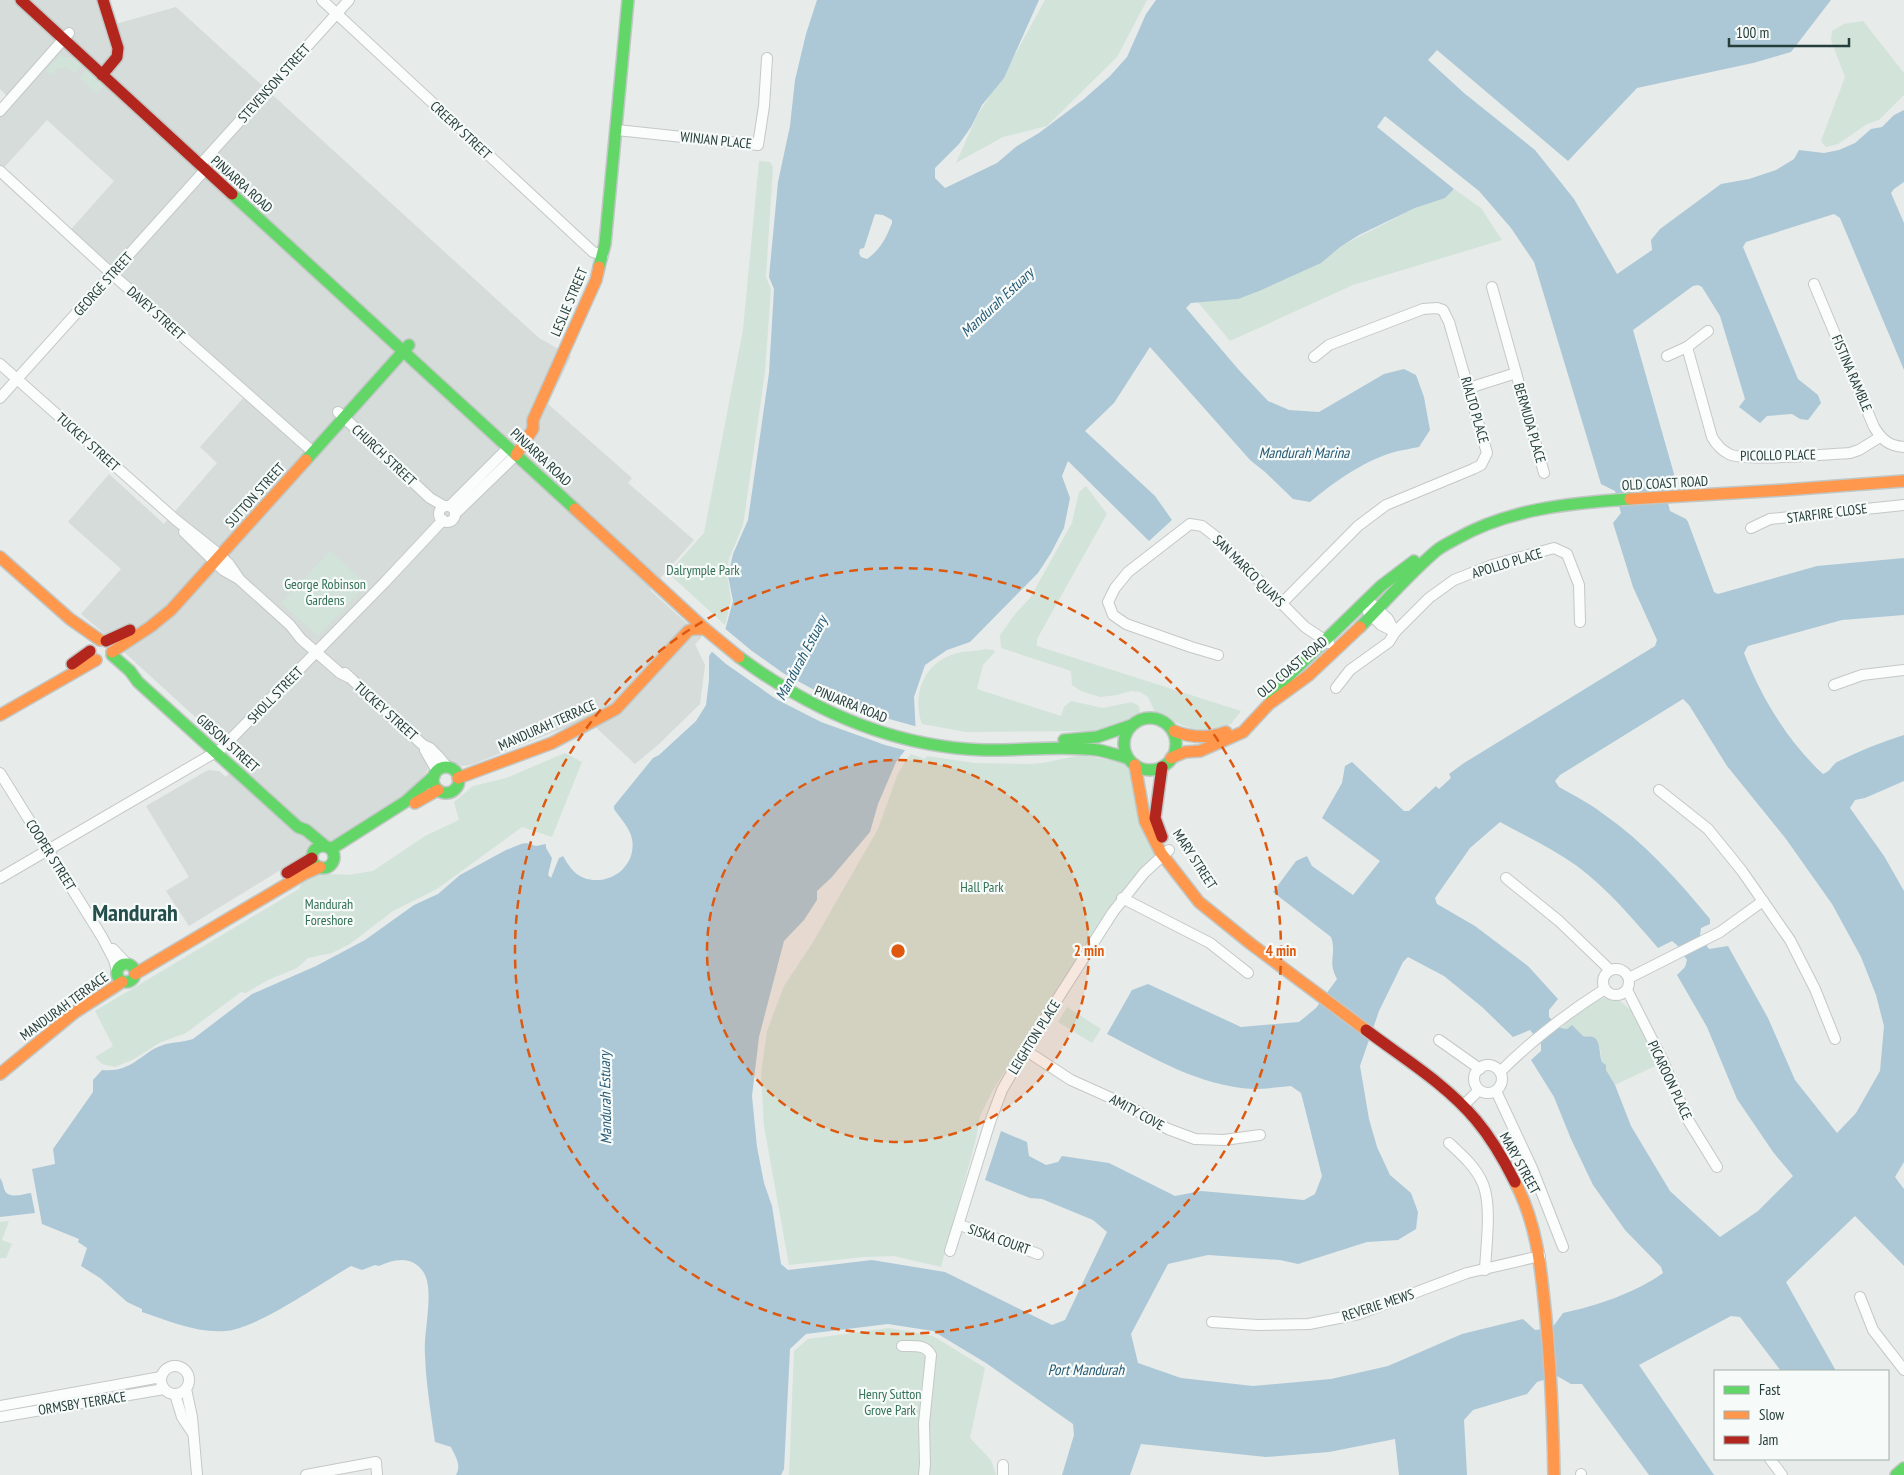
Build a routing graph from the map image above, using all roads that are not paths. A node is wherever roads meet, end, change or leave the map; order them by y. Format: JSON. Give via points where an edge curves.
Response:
{"nodes":[{"id":1,"x":21,"y":0,"type":"edge"},
{"id":2,"x":34,"y":0,"type":"edge"},
{"id":3,"x":103,"y":0,"type":"edge"},
{"id":4,"x":322,"y":0,"type":"edge"},
{"id":5,"x":349,"y":0,"type":"edge"},
{"id":6,"x":628,"y":0,"type":"edge"},
{"id":7,"x":634,"y":0,"type":"edge"},
{"id":8,"x":337,"y":14,"type":"junction"},
{"id":9,"x":66,"y":36,"type":"junction"},
{"id":10,"x":767,"y":58,"type":"dead end"},
{"id":11,"x":105,"y":72,"type":"junction"},
{"id":12,"x":0,"y":111,"type":"edge"},
{"id":13,"x":617,"y":130,"type":"junction"},
{"id":14,"x":204,"y":164,"type":"junction"},
{"id":15,"x":0,"y":172,"type":"edge"},
{"id":16,"x":603,"y":255,"type":"junction"},
{"id":17,"x":112,"y":274,"type":"junction"},
{"id":18,"x":1814,"y":284,"type":"dead end"},
{"id":19,"x":1492,"y":287,"type":"dead end"},
{"id":20,"x":1708,"y":330,"type":"dead end"},
{"id":21,"x":403,"y":345,"type":"junction"},
{"id":22,"x":1687,"y":348,"type":"junction"},
{"id":23,"x":1667,"y":356,"type":"dead end"},
{"id":24,"x":1314,"y":357,"type":"dead end"},
{"id":25,"x":0,"y":364,"type":"edge"},
{"id":26,"x":1516,"y":373,"type":"junction"},
{"id":27,"x":17,"y":379,"type":"junction"},
{"id":28,"x":1469,"y":388,"type":"junction"},
{"id":29,"x":0,"y":398,"type":"edge"},
{"id":30,"x":341,"y":415,"type":"junction"},
{"id":31,"x":1880,"y":436,"type":"junction"},
{"id":32,"x":1904,"y":447,"type":"edge"},
{"id":33,"x":515,"y":449,"type":"junction"},
{"id":34,"x":310,"y":450,"type":"junction"},
{"id":35,"x":1544,"y":473,"type":"dead end"},
{"id":36,"x":1904,"y":481,"type":"edge"},
{"id":37,"x":1904,"y":505,"type":"edge"},
{"id":38,"x":446,"y":512,"type":"junction"},
{"id":39,"x":1751,"y":528,"type":"dead end"},
{"id":40,"x":1437,"y":550,"type":"junction"},
{"id":41,"x":215,"y":556,"type":"junction"},
{"id":42,"x":0,"y":557,"type":"edge"},
{"id":43,"x":1363,"y":602,"type":"junction"},
{"id":44,"x":1282,"y":603,"type":"junction"},
{"id":45,"x":1373,"y":612,"type":"junction"},
{"id":46,"x":1580,"y":622,"type":"dead end"},
{"id":47,"x":711,"y":631,"type":"junction"},
{"id":48,"x":1395,"y":632,"type":"junction"},
{"id":49,"x":1322,"y":644,"type":"junction"},
{"id":50,"x":318,"y":650,"type":"junction"},
{"id":51,"x":102,"y":651,"type":"junction"},
{"id":52,"x":1332,"y":654,"type":"junction"},
{"id":53,"x":1218,"y":655,"type":"dead end"},
{"id":54,"x":1904,"y":670,"type":"edge"},
{"id":55,"x":1834,"y":685,"type":"dead end"},
{"id":56,"x":1336,"y":688,"type":"dead end"},
{"id":57,"x":0,"y":706,"type":"edge"},
{"id":58,"x":0,"y":715,"type":"edge"},
{"id":59,"x":1132,"y":725,"type":"junction"},
{"id":60,"x":1174,"y":732,"type":"junction"},
{"id":61,"x":928,"y":739,"type":"junction"},
{"id":62,"x":215,"y":752,"type":"junction"},
{"id":63,"x":1171,"y":758,"type":"junction"},
{"id":64,"x":1131,"y":761,"type":"junction"},
{"id":65,"x":1162,"y":767,"type":"junction"},
{"id":66,"x":439,"y":772,"type":"junction"},
{"id":67,"x":0,"y":773,"type":"edge"},
{"id":68,"x":458,"y":778,"type":"junction"},
{"id":69,"x":438,"y":790,"type":"junction"},
{"id":70,"x":1659,"y":790,"type":"dead end"},
{"id":71,"x":298,"y":827,"type":"junction"},
{"id":72,"x":49,"y":850,"type":"junction"},
{"id":73,"x":330,"y":851,"type":"junction"},
{"id":74,"x":1166,"y":853,"type":"junction"},
{"id":75,"x":315,"y":859,"type":"junction"},
{"id":76,"x":0,"y":878,"type":"edge"},
{"id":77,"x":1506,"y":878,"type":"dead end"},
{"id":78,"x":1122,"y":898,"type":"junction"},
{"id":79,"x":1763,"y":901,"type":"junction"},
{"id":80,"x":102,"y":937,"type":"junction"},
{"id":81,"x":132,"y":969,"type":"junction"},
{"id":82,"x":1610,"y":970,"type":"junction"},
{"id":83,"x":1248,"y":974,"type":"dead end"},
{"id":84,"x":119,"y":976,"type":"junction"},
{"id":85,"x":1629,"y":978,"type":"junction"},
{"id":86,"x":1605,"y":989,"type":"junction"},
{"id":87,"x":1627,"y":990,"type":"junction"},
{"id":88,"x":1835,"y":1039,"type":"dead end"},
{"id":89,"x":1439,"y":1040,"type":"dead end"},
{"id":90,"x":1025,"y":1050,"type":"junction"},
{"id":91,"x":0,"y":1062,"type":"edge"},
{"id":92,"x":1480,"y":1069,"type":"junction"},
{"id":93,"x":1500,"y":1072,"type":"junction"},
{"id":94,"x":0,"y":1074,"type":"edge"},
{"id":95,"x":1480,"y":1090,"type":"junction"},
{"id":96,"x":1496,"y":1091,"type":"junction"},
{"id":97,"x":1463,"y":1106,"type":"junction"},
{"id":98,"x":1260,"y":1135,"type":"dead end"},
{"id":99,"x":1449,"y":1143,"type":"dead end"},
{"id":100,"x":1717,"y":1167,"type":"dead end"},
{"id":101,"x":960,"y":1225,"type":"junction"},
{"id":102,"x":1563,"y":1247,"type":"dead end"},
{"id":103,"x":950,"y":1250,"type":"dead end"},
{"id":104,"x":1038,"y":1254,"type":"dead end"},
{"id":105,"x":1540,"y":1256,"type":"junction"},
{"id":106,"x":1484,"y":1270,"type":"junction"},
{"id":107,"x":1860,"y":1297,"type":"dead end"},
{"id":108,"x":1212,"y":1322,"type":"dead end"},
{"id":109,"x":902,"y":1346,"type":"dead end"},
{"id":110,"x":1904,"y":1370,"type":"edge"},
{"id":111,"x":161,"y":1377,"type":"junction"},
{"id":112,"x":164,"y":1389,"type":"junction"},
{"id":113,"x":186,"y":1389,"type":"junction"},
{"id":114,"x":175,"y":1394,"type":"junction"},
{"id":115,"x":0,"y":1406,"type":"edge"},
{"id":116,"x":0,"y":1417,"type":"edge"},
{"id":117,"x":192,"y":1432,"type":"junction"},
{"id":118,"x":1771,"y":1460,"type":"edge"},
{"id":119,"x":1904,"y":1468,"type":"edge"},
{"id":120,"x":333,"y":1472,"type":"edge"},
{"id":121,"x":197,"y":1475,"type":"edge"},
{"id":122,"x":306,"y":1475,"type":"edge"},
{"id":123,"x":377,"y":1475,"type":"edge"},
{"id":124,"x":924,"y":1475,"type":"edge"},
{"id":125,"x":1554,"y":1475,"type":"edge"},
{"id":126,"x":1782,"y":1475,"type":"edge"},
{"id":127,"x":1896,"y":1475,"type":"edge"}],
"edges":[{"from":1,"to":9,"type":"main road","name":"PINJARRA ROAD"},
{"from":2,"to":9,"type":"main road","name":"PINJARRA ROAD"},
{"from":3,"to":11,"type":"main road","via":[[118,48],[117,57]]},
{"from":4,"to":8,"type":"street","name":"CREERY STREET"},
{"from":5,"to":8,"type":"street","name":"STEVENSON STREET"},
{"from":6,"to":13,"type":"main road","name":"LESLIE STREET"},
{"from":7,"to":13,"type":"main road","name":"LESLIE STREET","via":[[622,120]]},
{"from":8,"to":14,"type":"street","name":"STEVENSON STREET"},
{"from":8,"to":16,"type":"street","name":"CREERY STREET","via":[[593,252]]},
{"from":9,"to":11,"type":"main road","name":"PINJARRA ROAD"},
{"from":9,"to":12,"type":"street"},
{"from":10,"to":13,"type":"street","name":"WINJAN PLACE","via":[[758,145]]},
{"from":11,"to":14,"type":"main road","name":"PINJARRA ROAD"},
{"from":13,"to":16,"type":"main road","name":"LESLIE STREET"},
{"from":14,"to":17,"type":"street","name":"GEORGE STREET"},
{"from":14,"to":21,"type":"main road","name":"PINJARRA ROAD"},
{"from":15,"to":17,"type":"street","name":"DAVEY STREET"},
{"from":16,"to":33,"type":"main road","name":"LESLIE STREET","via":[[586,304],[533,420],[526,425]]},
{"from":17,"to":27,"type":"street","name":"GEORGE STREET"},
{"from":17,"to":34,"type":"street","name":"DAVEY STREET"},
{"from":18,"to":31,"type":"street","name":"FISTINA RAMBLE"},
{"from":19,"to":26,"type":"street","name":"BERMUDA PLACE"},
{"from":20,"to":22,"type":"street"},
{"from":21,"to":30,"type":"main road","name":"SUTTON STREET"},
{"from":21,"to":33,"type":"main road","name":"PINJARRA ROAD"},
{"from":22,"to":23,"type":"street"},
{"from":22,"to":31,"type":"street","name":"PICOLLO PLACE","via":[[1712,437],[1717,446],[1728,454],[1746,457],[1850,453]]},
{"from":24,"to":28,"type":"street","name":"RIALTO PLACE","via":[[1329,345],[1423,309],[1436,308],[1443,310],[1449,322]]},
{"from":25,"to":27,"type":"street","name":"TUCKEY STREET"},
{"from":26,"to":28,"type":"street","name":"BERMUDA PLACE"},
{"from":26,"to":35,"type":"street","name":"BERMUDA PLACE"},
{"from":27,"to":29,"type":"street","name":"GEORGE STREET"},
{"from":27,"to":41,"type":"street","name":"TUCKEY STREET","via":[[176,520],[187,536]]},
{"from":28,"to":44,"type":"street","name":"RIALTO PLACE","via":[[1487,453],[1481,465],[1386,505],[1358,526]]},
{"from":30,"to":34,"type":"main road","name":"SUTTON STREET"},
{"from":30,"to":38,"type":"street","name":"CHURCH STREET"},
{"from":31,"to":32,"type":"street","via":[[1886,443]]},
{"from":33,"to":38,"type":"street","name":"SHOLL STREET"},
{"from":33,"to":47,"type":"main road","name":"PINJARRA ROAD"},
{"from":34,"to":41,"type":"main road","name":"SUTTON STREET"},
{"from":36,"to":40,"type":"main road","name":"OLD COAST ROAD","via":[[1564,505],[1501,519]]},
{"from":37,"to":39,"type":"street","name":"STARFIRE CLOSE","via":[[1770,519]]},
{"from":38,"to":50,"type":"street","name":"SHOLL STREET"},
{"from":40,"to":43,"type":"main road","name":"OLD COAST ROAD","via":[[1420,557]]},
{"from":40,"to":45,"type":"main road","name":"OLD COAST ROAD"},
{"from":41,"to":50,"type":"street","name":"TUCKEY STREET","via":[[301,639]]},
{"from":41,"to":51,"type":"main road","name":"SUTTON STREET","via":[[157,614]]},
{"from":42,"to":51,"type":"main road","name":"GIBSON STREET"},
{"from":43,"to":45,"type":"street"},
{"from":43,"to":49,"type":"main road","name":"OLD COAST ROAD"},
{"from":44,"to":49,"type":"street","name":"SAN MARCO QUAYS"},
{"from":44,"to":53,"type":"street","name":"SAN MARCO QUAYS","via":[[1215,536],[1202,526],[1190,524],[1128,572],[1115,588],[1108,602],[1118,620]]},
{"from":45,"to":48,"type":"street","via":[[1388,619]]},
{"from":45,"to":52,"type":"main road","name":"OLD COAST ROAD"},
{"from":46,"to":48,"type":"street","name":"APOLLO PLACE","via":[[1579,586],[1567,554],[1554,548],[1492,565],[1454,580],[1429,598]]},
{"from":47,"to":61,"type":"main road","name":"PINJARRA ROAD","via":[[751,668],[809,704],[855,724],[894,736]]},
{"from":47,"to":68,"type":"main road","name":"MANDURAH TERRACE","via":[[688,631],[616,709],[552,743]]},
{"from":48,"to":56,"type":"street","name":"APOLLO PLACE","via":[[1382,648],[1350,670]]},
{"from":49,"to":52,"type":"street","name":"SAN MARCO QUAYS"},
{"from":49,"to":60,"type":"main road","name":"OLD COAST ROAD","via":[[1241,724],[1215,736],[1202,738]]},
{"from":50,"to":62,"type":"street","name":"SHOLL STREET"},
{"from":50,"to":66,"type":"street","name":"TUCKEY STREET","via":[[423,745]]},
{"from":51,"to":57,"type":"main road","name":"SUTTON STREET","via":[[80,660]]},
{"from":51,"to":58,"type":"main road","name":"SUTTON STREET"},
{"from":51,"to":62,"type":"main road","name":"GIBSON STREET","via":[[125,676],[138,682]]},
{"from":52,"to":63,"type":"main road","name":"OLD COAST ROAD","via":[[1269,704],[1243,732],[1219,744]]},
{"from":54,"to":55,"type":"street","via":[[1862,674]]},
{"from":59,"to":60,"type":"main road","via":[[1151,718],[1162,720]]},
{"from":59,"to":61,"type":"main road","name":"PINJARRA ROAD","via":[[1084,739]]},
{"from":59,"to":64,"type":"main road","via":[[1126,734],[1124,752]]},
{"from":60,"to":63,"type":"main road","via":[[1176,749]]},
{"from":61,"to":64,"type":"main road","name":"PINJARRA ROAD","via":[[980,750],[1094,750]]},
{"from":62,"to":71,"type":"main road","name":"GIBSON STREET"},
{"from":62,"to":72,"type":"street","name":"SHOLL STREET"},
{"from":63,"to":65,"type":"main road"},
{"from":64,"to":65,"type":"main road","via":[[1151,770]]},
{"from":64,"to":74,"type":"main road","name":"MARY STREET","via":[[1146,821]]},
{"from":65,"to":74,"type":"main road","name":"MARY STREET","via":[[1155,818]]},
{"from":66,"to":68,"type":"main road","via":[[454,771]]},
{"from":66,"to":69,"type":"main road","via":[[434,784]]},
{"from":66,"to":73,"type":"main road","via":[[405,802]]},
{"from":67,"to":72,"type":"street","name":"COOPER STREET"},
{"from":68,"to":69,"type":"main road","via":[[452,791]]},
{"from":69,"to":73,"type":"main road"},
{"from":70,"to":79,"type":"street","via":[[1708,829]]},
{"from":71,"to":73,"type":"main road","name":"GIBSON STREET"},
{"from":71,"to":75,"type":"main road","name":"GIBSON STREET"},
{"from":72,"to":76,"type":"street","name":"SHOLL STREET"},
{"from":72,"to":80,"type":"street","name":"COOPER STREET"},
{"from":73,"to":75,"type":"main road","via":[[317,847]]},
{"from":73,"to":75,"type":"main road","via":[[329,866]]},
{"from":74,"to":78,"type":"street","name":"LEIGHTON PLACE"},
{"from":74,"to":97,"type":"main road","name":"MARY STREET","via":[[1204,898],[1207,907]]},
{"from":75,"to":81,"type":"main road","via":[[304,874]]},
{"from":77,"to":82,"type":"street","via":[[1559,921]]},
{"from":78,"to":83,"type":"street","via":[[1210,943]]},
{"from":78,"to":90,"type":"street","name":"LEIGHTON PLACE"},
{"from":79,"to":85,"type":"street","via":[[1720,932]]},
{"from":79,"to":88,"type":"street","via":[[1790,940],[1815,988]]},
{"from":80,"to":81,"type":"street","name":"COOPER STREET"},
{"from":80,"to":84,"type":"street","name":"COOPER STREET"},
{"from":81,"to":84,"type":"main road","via":[[120,966]]},
{"from":81,"to":84,"type":"main road","via":[[130,981]]},
{"from":82,"to":85,"type":"street","via":[[1621,970]]},
{"from":82,"to":86,"type":"street","via":[[1604,977]]},
{"from":84,"to":91,"type":"main road","name":"MANDURAH TERRACE","via":[[69,1006]]},
{"from":84,"to":94,"type":"main road","name":"MANDURAH TERRACE"},
{"from":85,"to":87,"type":"street"},
{"from":86,"to":87,"type":"street","via":[[1613,995]]},
{"from":86,"to":93,"type":"street","via":[[1569,1012],[1521,1050]]},
{"from":87,"to":100,"type":"street","name":"PICAROON PLACE","via":[[1688,1120]]},
{"from":89,"to":92,"type":"street"},
{"from":90,"to":98,"type":"street","name":"AMITY COVE","via":[[1071,1080],[1130,1106],[1168,1129],[1195,1139],[1224,1140]]},
{"from":90,"to":101,"type":"street","name":"LEIGHTON PLACE","via":[[1002,1090],[990,1122]]},
{"from":92,"to":93,"type":"street","via":[[1488,1066]]},
{"from":92,"to":95,"type":"street","via":[[1475,1078]]},
{"from":93,"to":96,"type":"street","via":[[1502,1083]]},
{"from":95,"to":96,"type":"street","via":[[1487,1093]]},
{"from":95,"to":97,"type":"street"},
{"from":96,"to":102,"type":"street","via":[[1532,1168]]},
{"from":97,"to":105,"type":"main road","name":"MARY STREET","via":[[1492,1140],[1511,1172],[1529,1213]]},
{"from":99,"to":106,"type":"street","via":[[1472,1166],[1484,1185],[1487,1213]]},
{"from":101,"to":103,"type":"street","name":"LEIGHTON PLACE"},
{"from":101,"to":104,"type":"street","name":"SISKA COURT"},
{"from":105,"to":106,"type":"street","name":"REVERIE MEWS"},
{"from":105,"to":125,"type":"main road","name":"MARY STREET","via":[[1552,1386]]},
{"from":106,"to":108,"type":"street","name":"REVERIE MEWS","via":[[1467,1273],[1359,1314],[1309,1324]]},
{"from":107,"to":110,"type":"street","via":[[1873,1330]]},
{"from":109,"to":124,"type":"street","via":[[924,1348],[931,1355],[924,1423]]},
{"from":111,"to":112,"type":"street"},
{"from":111,"to":113,"type":"street","via":[[169,1367],[182,1368],[188,1376]]},
{"from":111,"to":115,"type":"street","name":"ORMSBY TERRACE"},
{"from":112,"to":114,"type":"street"},
{"from":112,"to":116,"type":"street","name":"ORMSBY TERRACE"},
{"from":113,"to":114,"type":"street"},
{"from":113,"to":117,"type":"street"},
{"from":114,"to":117,"type":"street","via":[[182,1417]]},
{"from":117,"to":121,"type":"street"},
{"from":118,"to":126,"type":"street"},
{"from":119,"to":127,"type":"main road"},
{"from":120,"to":122,"type":"street"},
{"from":120,"to":123,"type":"street","via":[[376,1462]]}]}
